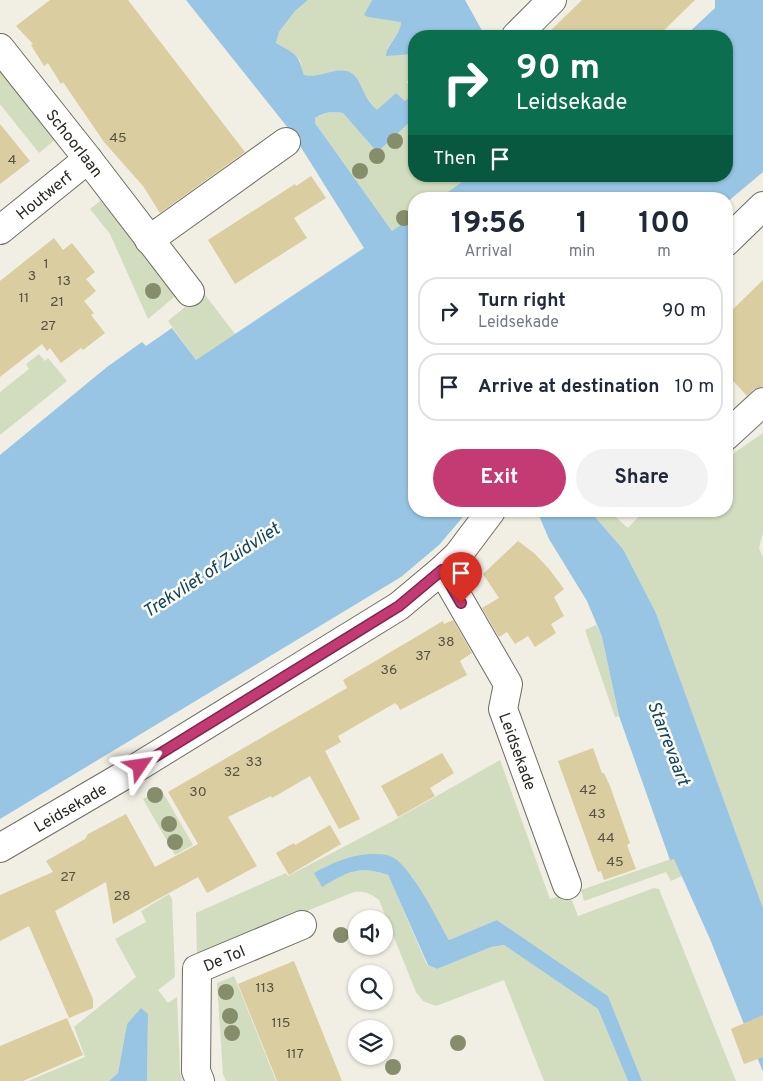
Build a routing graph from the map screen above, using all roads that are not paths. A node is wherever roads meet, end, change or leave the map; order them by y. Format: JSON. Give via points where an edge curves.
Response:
{"nodes":[{"id":1,"x":552,"y":0,"type":"edge"},
{"id":2,"x":522,"y":30,"type":"edge"},
{"id":3,"x":0,"y":48,"type":"edge"},
{"id":4,"x":286,"y":142,"type":"dead end"},
{"id":5,"x":88,"y":159,"type":"junction"},
{"id":6,"x":763,"y":206,"type":"edge"},
{"id":7,"x":0,"y":230,"type":"edge"},
{"id":8,"x":733,"y":235,"type":"edge"},
{"id":9,"x":149,"y":240,"type":"junction"},
{"id":10,"x":190,"y":292,"type":"dead end"},
{"id":11,"x":763,"y":402,"type":"edge"},
{"id":12,"x":733,"y":430,"type":"edge"},
{"id":13,"x":486,"y":517,"type":"edge"},
{"id":14,"x":442,"y":570,"type":"junction"},
{"id":15,"x":0,"y":848,"type":"edge"},
{"id":16,"x":567,"y":884,"type":"dead end"},
{"id":17,"x":302,"y":925,"type":"dead end"},
{"id":18,"x":200,"y":1081,"type":"edge"}],
"edges":[{"from":1,"to":2,"type":"street"},
{"from":3,"to":5,"type":"street","name":"Schoorlaan"},
{"from":4,"to":9,"type":"street"},
{"from":5,"to":7,"type":"street","name":"Houtwerf"},
{"from":5,"to":9,"type":"street","name":"Schoorlaan"},
{"from":6,"to":8,"type":"street"},
{"from":9,"to":10,"type":"street","name":"Schoorlaan"},
{"from":11,"to":12,"type":"street"},
{"from":13,"to":14,"type":"street","name":"Leidsekade","via":[[458,555]]},
{"from":14,"to":15,"type":"street","name":"Leidsekade","via":[[399,606]]},
{"from":14,"to":16,"type":"street","name":"Leidsekade","via":[[508,684],[503,709]]},
{"from":17,"to":18,"type":"street","name":"De Tol","via":[[196,969],[196,1071]]}]}
